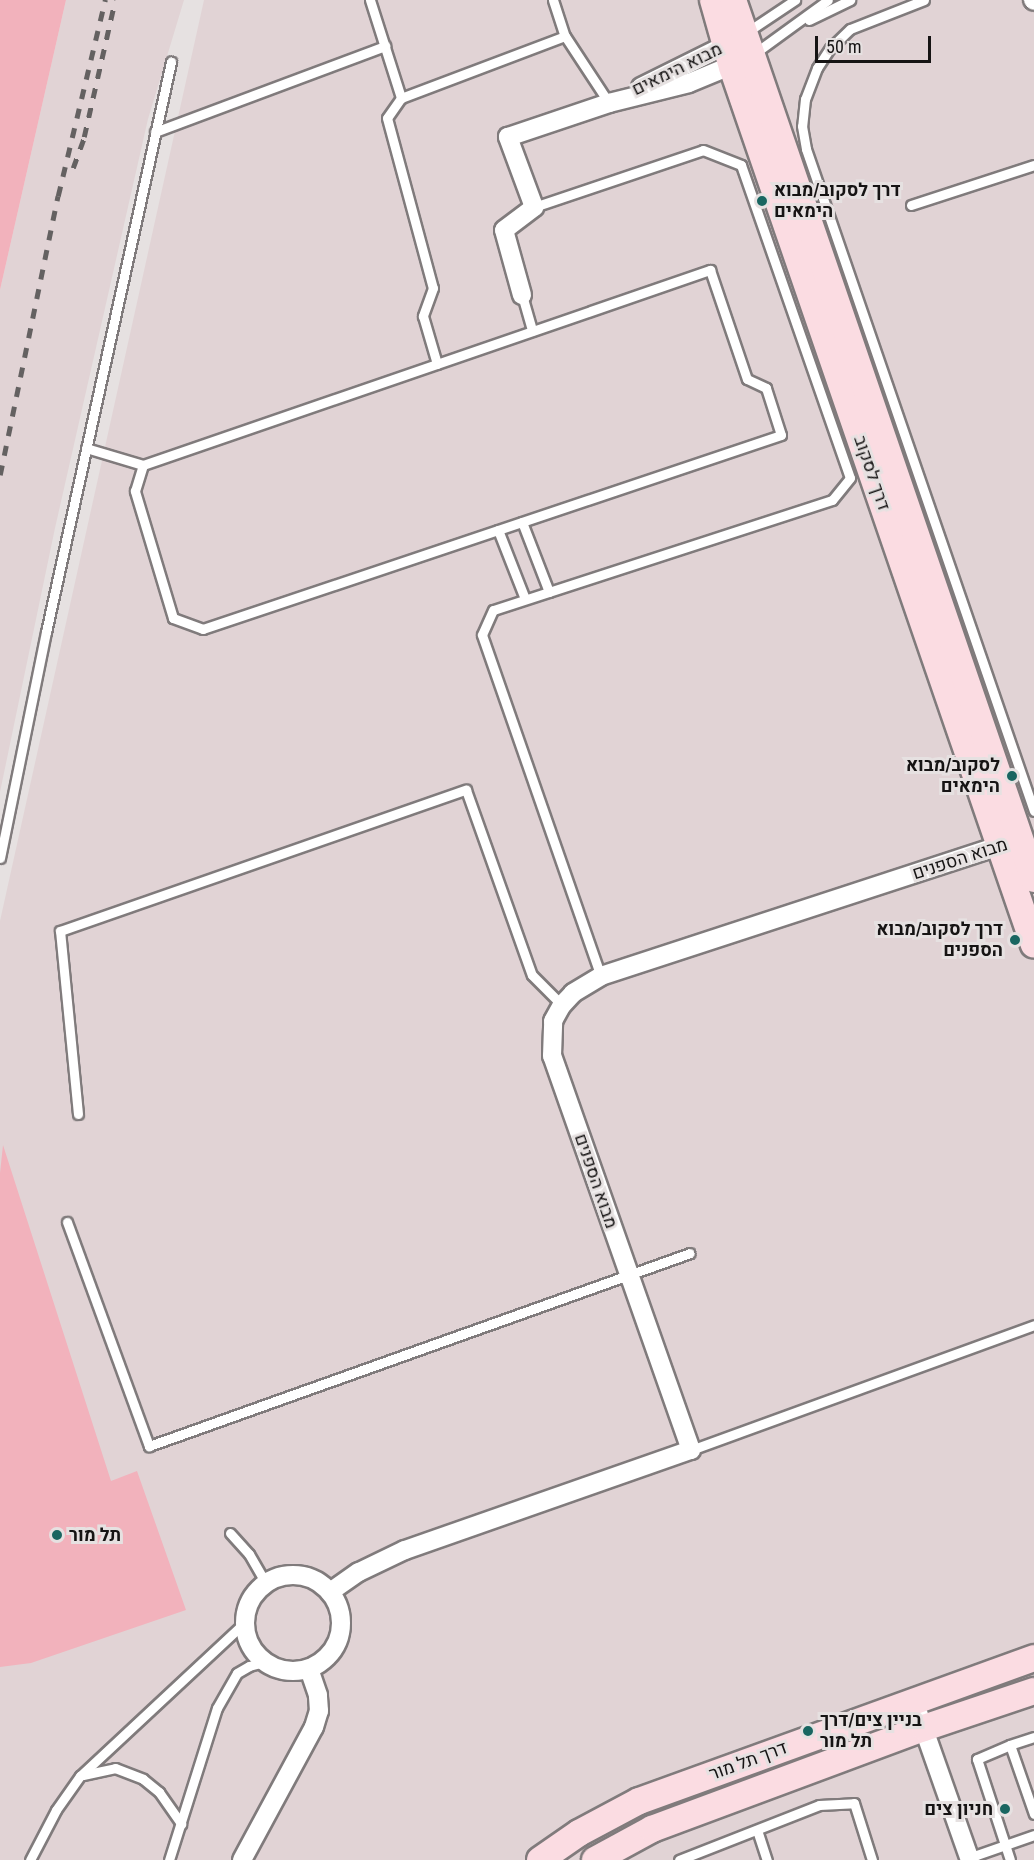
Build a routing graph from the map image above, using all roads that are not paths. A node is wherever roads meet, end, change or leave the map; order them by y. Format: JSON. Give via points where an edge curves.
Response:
{"nodes":[{"id":1,"x":370,"y":0,"type":"edge"},
{"id":2,"x":553,"y":0,"type":"edge"},
{"id":3,"x":713,"y":0,"type":"edge"},
{"id":4,"x":733,"y":0,"type":"edge"},
{"id":5,"x":795,"y":0,"type":"edge"},
{"id":6,"x":828,"y":0,"type":"edge"},
{"id":7,"x":850,"y":0,"type":"edge"},
{"id":8,"x":924,"y":0,"type":"edge"},
{"id":9,"x":788,"y":31,"type":"junction"},
{"id":10,"x":565,"y":36,"type":"junction"},
{"id":11,"x":385,"y":46,"type":"junction"},
{"id":12,"x":738,"y":51,"type":"junction"},
{"id":13,"x":171,"y":62,"type":"dead end"},
{"id":14,"x":401,"y":98,"type":"junction"},
{"id":15,"x":609,"y":103,"type":"junction"},
{"id":16,"x":155,"y":132,"type":"junction"},
{"id":17,"x":1034,"y":165,"type":"edge"},
{"id":18,"x":911,"y":205,"type":"dead end"},
{"id":19,"x":534,"y":207,"type":"junction"},
{"id":20,"x":522,"y":295,"type":"joint"},
{"id":21,"x":532,"y":331,"type":"junction"},
{"id":22,"x":436,"y":364,"type":"junction"},
{"id":23,"x":86,"y":448,"type":"junction"},
{"id":24,"x":143,"y":465,"type":"junction"},
{"id":25,"x":522,"y":522,"type":"junction"},
{"id":26,"x":498,"y":530,"type":"junction"},
{"id":27,"x":549,"y":592,"type":"junction"},
{"id":28,"x":525,"y":599,"type":"junction"},
{"id":29,"x":1034,"y":811,"type":"edge"},
{"id":30,"x":1010,"y":843,"type":"junction"},
{"id":31,"x":0,"y":858,"type":"edge"},
{"id":32,"x":1034,"y":879,"type":"edge"},
{"id":33,"x":1034,"y":945,"type":"edge"},
{"id":34,"x":601,"y":976,"type":"junction"},
{"id":35,"x":562,"y":1005,"type":"junction"},
{"id":36,"x":78,"y":1114,"type":"dead end"},
{"id":37,"x":67,"y":1222,"type":"dead end"},
{"id":38,"x":690,"y":1253,"type":"dead end"},
{"id":39,"x":629,"y":1274,"type":"junction"},
{"id":40,"x":1034,"y":1325,"type":"edge"},
{"id":41,"x":691,"y":1450,"type":"junction"},
{"id":42,"x":230,"y":1533,"type":"dead end"},
{"id":43,"x":266,"y":1583,"type":"junction"},
{"id":44,"x":330,"y":1592,"type":"junction"},
{"id":45,"x":244,"y":1623,"type":"junction"},
{"id":46,"x":1034,"y":1658,"type":"edge"},
{"id":47,"x":264,"y":1662,"type":"junction"},
{"id":48,"x":309,"y":1669,"type":"junction"},
{"id":49,"x":1034,"y":1691,"type":"edge"},
{"id":50,"x":914,"y":1701,"type":"junction"},
{"id":51,"x":924,"y":1728,"type":"junction"},
{"id":52,"x":1034,"y":1737,"type":"edge"},
{"id":53,"x":1010,"y":1746,"type":"junction"},
{"id":54,"x":80,"y":1776,"type":"junction"},
{"id":55,"x":1034,"y":1814,"type":"edge"},
{"id":56,"x":181,"y":1824,"type":"junction"},
{"id":57,"x":757,"y":1830,"type":"junction"},
{"id":58,"x":1034,"y":1835,"type":"edge"},
{"id":59,"x":1005,"y":1845,"type":"junction"},
{"id":60,"x":968,"y":1859,"type":"edge"},
{"id":61,"x":30,"y":1860,"type":"edge"},
{"id":62,"x":169,"y":1860,"type":"edge"},
{"id":63,"x":242,"y":1860,"type":"edge"},
{"id":64,"x":540,"y":1860,"type":"edge"},
{"id":65,"x":594,"y":1860,"type":"edge"},
{"id":66,"x":678,"y":1860,"type":"edge"},
{"id":67,"x":767,"y":1860,"type":"edge"},
{"id":68,"x":872,"y":1860,"type":"edge"},
{"id":69,"x":1010,"y":1860,"type":"edge"}],
"edges":[{"from":1,"to":11,"type":"lane"},
{"from":2,"to":10,"type":"lane"},
{"from":3,"to":12,"type":"street","name":"דרך לסקוב"},
{"from":4,"to":12,"type":"street","name":"דרך לסקוב"},
{"from":5,"to":12,"type":"lane"},
{"from":6,"to":9,"type":"lane"},
{"from":7,"to":9,"type":"lane"},
{"from":8,"to":29,"type":"lane","via":[[850,29],[830,48],[817,68],[802,126],[810,160]]},
{"from":9,"to":12,"type":"lane"},
{"from":10,"to":14,"type":"lane"},
{"from":10,"to":15,"type":"lane"},
{"from":11,"to":14,"type":"lane"},
{"from":11,"to":16,"type":"lane"},
{"from":12,"to":15,"type":"street","name":"מבוא הימאים"},
{"from":12,"to":30,"type":"street","name":"דרך לסקוב"},
{"from":13,"to":16,"type":"lane"},
{"from":14,"to":22,"type":"lane","via":[[387,118],[432,288],[423,316]]},
{"from":15,"to":19,"type":"street","name":"מבוא הימאים","via":[[508,137]]},
{"from":16,"to":23,"type":"lane"},
{"from":17,"to":18,"type":"lane"},
{"from":19,"to":20,"type":"street","via":[[504,230]]},
{"from":19,"to":27,"type":"lane","via":[[704,150],[741,165],[850,478],[832,500]]},
{"from":20,"to":21,"type":"lane"},
{"from":21,"to":22,"type":"lane"},
{"from":21,"to":25,"type":"lane","via":[[710,270],[747,379],[766,388],[781,435]]},
{"from":22,"to":24,"type":"lane"},
{"from":23,"to":24,"type":"lane"},
{"from":23,"to":31,"type":"lane"},
{"from":24,"to":26,"type":"lane","via":[[135,490],[173,618],[203,629]]},
{"from":25,"to":26,"type":"lane"},
{"from":25,"to":27,"type":"lane"},
{"from":26,"to":28,"type":"lane"},
{"from":27,"to":28,"type":"lane"},
{"from":28,"to":34,"type":"lane","via":[[493,610],[482,635]]},
{"from":30,"to":32,"type":"street","name":"דרך לסקוב"},
{"from":30,"to":33,"type":"street","name":"דרך לסקוב"},
{"from":30,"to":34,"type":"street","name":"מבוא הספנים"},
{"from":34,"to":35,"type":"street","name":"מבוא הספנים","via":[[573,993]]},
{"from":35,"to":36,"type":"lane","via":[[532,975],[466,790],[60,931]]},
{"from":35,"to":39,"type":"street","name":"מבוא הספנים","via":[[553,1021],[552,1056]]},
{"from":37,"to":39,"type":"lane","via":[[149,1446]]},
{"from":38,"to":39,"type":"lane"},
{"from":39,"to":41,"type":"street","name":"מבוא הספנים"},
{"from":40,"to":41,"type":"lane"},
{"from":41,"to":44,"type":"street","via":[[405,1550],[359,1572]]},
{"from":42,"to":43,"type":"lane","via":[[249,1554]]},
{"from":43,"to":44,"type":"street","via":[[293,1574],[320,1583]]},
{"from":43,"to":45,"type":"street","via":[[250,1600]]},
{"from":44,"to":48,"type":"street","via":[[340,1613],[339,1636],[328,1656]]},
{"from":45,"to":47,"type":"street","via":[[253,1652]]},
{"from":45,"to":54,"type":"lane"},
{"from":46,"to":50,"type":"street","name":"דרך תל מור"},
{"from":47,"to":48,"type":"street","via":[[293,1672]]},
{"from":47,"to":56,"type":"lane","via":[[237,1673],[229,1683],[217,1708]]},
{"from":48,"to":63,"type":"street","via":[[318,1695],[314,1727]]},
{"from":49,"to":51,"type":"street","name":"דרך תל מור"},
{"from":50,"to":51,"type":"street"},
{"from":50,"to":64,"type":"street","name":"דרך תל מור","via":[[639,1801],[579,1833]]},
{"from":51,"to":60,"type":"street"},
{"from":51,"to":65,"type":"street","name":"דרך תל מור","via":[[652,1830]]},
{"from":52,"to":53,"type":"lane"},
{"from":53,"to":55,"type":"lane"},
{"from":53,"to":59,"type":"lane","via":[[977,1759]]},
{"from":54,"to":56,"type":"lane","via":[[115,1768],[143,1779],[159,1792]]},
{"from":54,"to":61,"type":"lane","via":[[56,1810]]},
{"from":56,"to":62,"type":"lane"},
{"from":57,"to":66,"type":"lane"},
{"from":57,"to":67,"type":"lane"},
{"from":57,"to":68,"type":"lane","via":[[819,1805],[854,1803]]},
{"from":58,"to":59,"type":"lane"},
{"from":59,"to":60,"type":"lane"},
{"from":59,"to":69,"type":"lane"}]}
